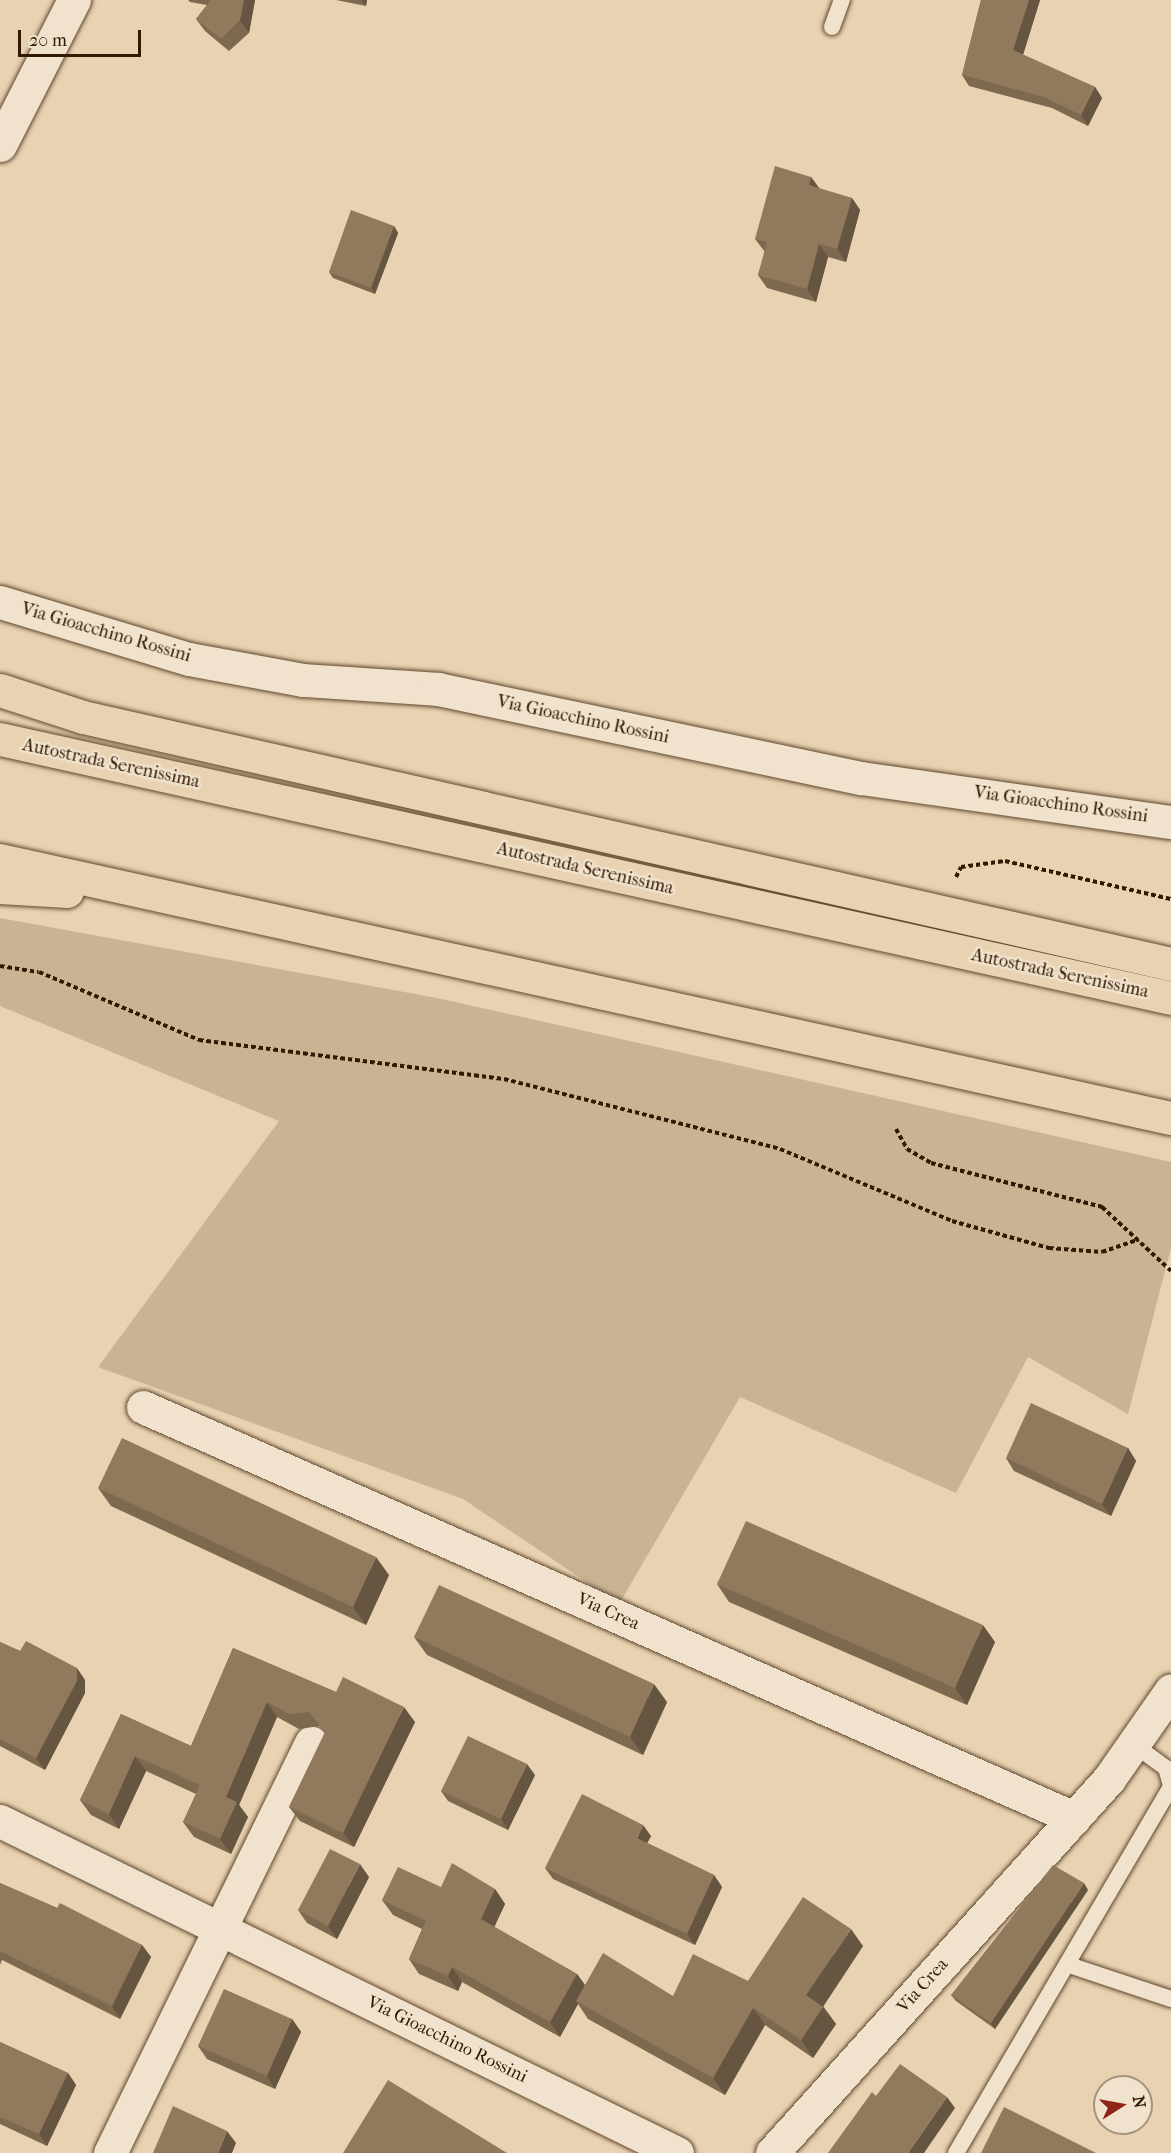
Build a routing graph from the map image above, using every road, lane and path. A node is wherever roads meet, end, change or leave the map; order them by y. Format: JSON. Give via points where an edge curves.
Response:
{"nodes":[{"id":1,"x":74,"y":0,"type":"edge"},
{"id":2,"x":842,"y":0,"type":"edge"},
{"id":3,"x":832,"y":27,"type":"dead end"},
{"id":4,"x":0,"y":146,"type":"edge"},
{"id":5,"x":0,"y":602,"type":"edge"},
{"id":6,"x":0,"y":690,"type":"edge"},
{"id":7,"x":0,"y":740,"type":"edge"},
{"id":8,"x":1171,"y":822,"type":"edge"},
{"id":9,"x":0,"y":860,"type":"edge"},
{"id":10,"x":952,"y":886,"type":"dead end"},
{"id":11,"x":0,"y":887,"type":"edge"},
{"id":12,"x":176,"y":898,"type":"junction"},
{"id":13,"x":1171,"y":899,"type":"edge"},
{"id":14,"x":1171,"y":964,"type":"edge"},
{"id":15,"x":0,"y":966,"type":"edge"},
{"id":16,"x":1171,"y":998,"type":"edge"},
{"id":17,"x":1171,"y":1118,"type":"edge"},
{"id":18,"x":896,"y":1129,"type":"dead end"},
{"id":19,"x":1139,"y":1239,"type":"junction"},
{"id":20,"x":1171,"y":1271,"type":"edge"},
{"id":21,"x":143,"y":1407,"type":"dead end"},
{"id":22,"x":1171,"y":1690,"type":"edge"},
{"id":23,"x":311,"y":1743,"type":"dead end"},
{"id":24,"x":1133,"y":1744,"type":"junction"},
{"id":25,"x":1171,"y":1786,"type":"edge"},
{"id":26,"x":1074,"y":1818,"type":"junction"},
{"id":27,"x":0,"y":1821,"type":"edge"},
{"id":28,"x":217,"y":1927,"type":"junction"},
{"id":29,"x":1069,"y":1965,"type":"junction"},
{"id":30,"x":1171,"y":1999,"type":"edge"},
{"id":31,"x":110,"y":2153,"type":"edge"},
{"id":32,"x":677,"y":2153,"type":"edge"},
{"id":33,"x":772,"y":2153,"type":"edge"},
{"id":34,"x":956,"y":2153,"type":"edge"}],
"edges":[{"from":1,"to":4,"type":"street"},
{"from":2,"to":3,"type":"lane"},
{"from":5,"to":8,"type":"street","name":"Via Gioacchino Rossini","via":[[200,661],[303,680],[438,689],[861,778]]},
{"from":6,"to":14,"type":"highway","via":[[83,717]]},
{"from":7,"to":16,"type":"highway","name":"Autostrada Serenissima"},
{"from":9,"to":12,"type":"highway"},
{"from":10,"to":13,"type":"path","via":[[961,867],[1005,861]]},
{"from":11,"to":12,"type":"highway"},
{"from":12,"to":17,"type":"highway"},
{"from":15,"to":19,"type":"path","via":[[39,972],[199,1040],[504,1079],[780,1149],[952,1221],[1049,1248],[1102,1252]]},
{"from":18,"to":19,"type":"path","via":[[907,1149],[931,1163],[1102,1207]]},
{"from":19,"to":20,"type":"path"},
{"from":21,"to":26,"type":"street","name":"Via Crea"},
{"from":22,"to":24,"type":"street","name":"Via Crea"},
{"from":23,"to":28,"type":"street"},
{"from":24,"to":25,"type":"lane","via":[[1166,1768]]},
{"from":24,"to":26,"type":"street","name":"Via Crea"},
{"from":25,"to":29,"type":"lane"},
{"from":26,"to":33,"type":"street","name":"Via Crea"},
{"from":27,"to":28,"type":"street","name":"Via Gioacchino Rossini"},
{"from":28,"to":31,"type":"street"},
{"from":28,"to":32,"type":"street","name":"Via Gioacchino Rossini"},
{"from":29,"to":30,"type":"lane"},
{"from":29,"to":34,"type":"lane"}]}
